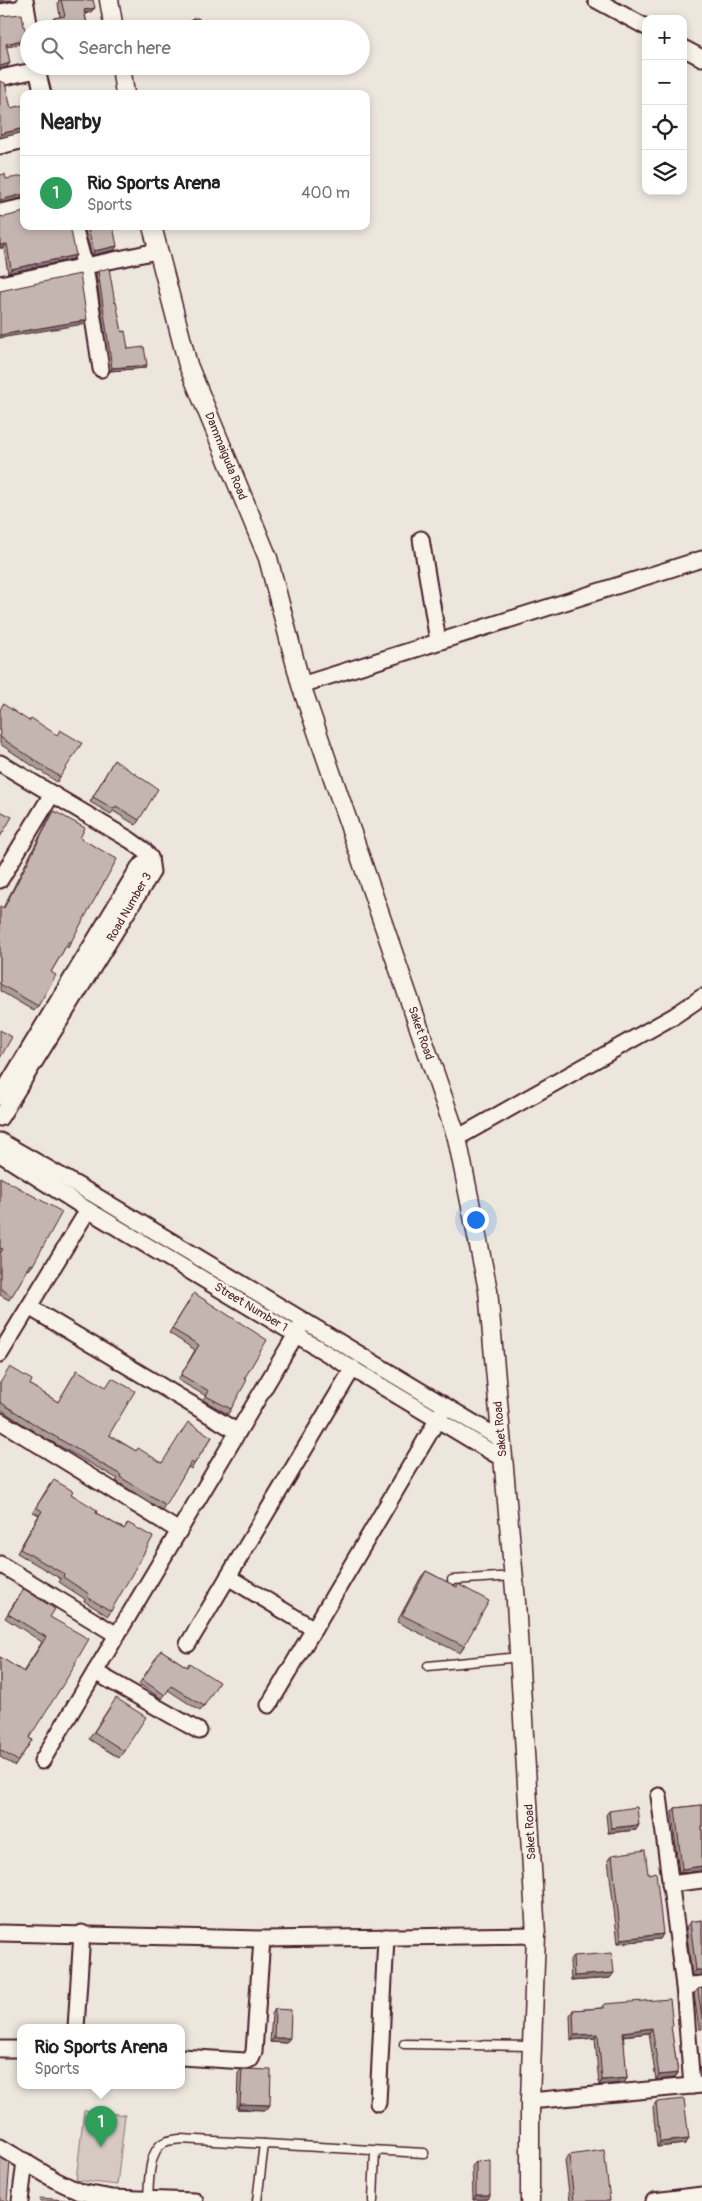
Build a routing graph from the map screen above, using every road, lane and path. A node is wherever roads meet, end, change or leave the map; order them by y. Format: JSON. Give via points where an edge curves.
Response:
{"nodes":[{"id":1,"x":109,"y":0,"type":"edge"},
{"id":2,"x":596,"y":0,"type":"edge"},
{"id":3,"x":25,"y":4,"type":"edge"},
{"id":4,"x":0,"y":12,"type":"edge"},
{"id":5,"x":28,"y":20,"type":"edge"},
{"id":6,"x":112,"y":20,"type":"edge"},
{"id":7,"x":642,"y":25,"type":"edge"},
{"id":8,"x":687,"y":50,"type":"edge"},
{"id":9,"x":702,"y":58,"type":"edge"},
{"id":10,"x":20,"y":73,"type":"edge"},
{"id":11,"x":39,"y":75,"type":"edge"},
{"id":12,"x":124,"y":75,"type":"edge"},
{"id":13,"x":0,"y":78,"type":"edge"},
{"id":14,"x":42,"y":90,"type":"edge"},
{"id":15,"x":125,"y":90,"type":"edge"},
{"id":16,"x":20,"y":141,"type":"edge"},
{"id":17,"x":0,"y":146,"type":"edge"},
{"id":18,"x":20,"y":208,"type":"edge"},
{"id":19,"x":0,"y":212,"type":"edge"},
{"id":20,"x":75,"y":230,"type":"edge"},
{"id":21,"x":153,"y":230,"type":"edge"},
{"id":22,"x":157,"y":252,"type":"junction"},
{"id":23,"x":85,"y":267,"type":"junction"},
{"id":24,"x":0,"y":284,"type":"edge"},
{"id":25,"x":100,"y":368,"type":"dead end"},
{"id":26,"x":421,"y":539,"type":"dead end"},
{"id":27,"x":702,"y":558,"type":"edge"},
{"id":28,"x":438,"y":641,"type":"junction"},
{"id":29,"x":301,"y":685,"type":"junction"},
{"id":30,"x":0,"y":763,"type":"edge"},
{"id":31,"x":52,"y":794,"type":"junction"},
{"id":32,"x":150,"y":858,"type":"junction"},
{"id":33,"x":0,"y":880,"type":"edge"},
{"id":34,"x":702,"y":997,"type":"edge"},
{"id":35,"x":0,"y":1097,"type":"edge"},
{"id":36,"x":0,"y":1118,"type":"edge"},
{"id":37,"x":457,"y":1138,"type":"junction"},
{"id":38,"x":0,"y":1141,"type":"edge"},
{"id":39,"x":0,"y":1154,"type":"edge"},
{"id":40,"x":88,"y":1210,"type":"junction"},
{"id":41,"x":29,"y":1306,"type":"junction"},
{"id":42,"x":299,"y":1328,"type":"junction"},
{"id":43,"x":0,"y":1354,"type":"edge"},
{"id":44,"x":352,"y":1368,"type":"junction"},
{"id":45,"x":441,"y":1413,"type":"junction"},
{"id":46,"x":0,"y":1421,"type":"edge"},
{"id":47,"x":238,"y":1432,"type":"junction"},
{"id":48,"x":502,"y":1440,"type":"junction"},
{"id":49,"x":503,"y":1459,"type":"junction"},
{"id":50,"x":179,"y":1531,"type":"junction"},
{"id":51,"x":3,"y":1572,"type":"edge"},
{"id":52,"x":514,"y":1576,"type":"junction"},
{"id":53,"x":228,"y":1577,"type":"junction"},
{"id":54,"x":452,"y":1580,"type":"dead end"},
{"id":55,"x":314,"y":1629,"type":"junction"},
{"id":56,"x":117,"y":1635,"type":"junction"},
{"id":57,"x":188,"y":1644,"type":"dead end"},
{"id":58,"x":520,"y":1657,"type":"junction"},
{"id":59,"x":428,"y":1666,"type":"dead end"},
{"id":60,"x":95,"y":1672,"type":"junction"},
{"id":61,"x":269,"y":1705,"type":"dead end"},
{"id":62,"x":199,"y":1731,"type":"dead end"},
{"id":63,"x":42,"y":1761,"type":"dead end"},
{"id":64,"x":659,"y":1796,"type":"dead end"},
{"id":65,"x":702,"y":1880,"type":"edge"},
{"id":66,"x":670,"y":1884,"type":"junction"},
{"id":67,"x":0,"y":1933,"type":"edge"},
{"id":68,"x":82,"y":1934,"type":"junction"},
{"id":69,"x":536,"y":1935,"type":"junction"},
{"id":70,"x":386,"y":1937,"type":"junction"},
{"id":71,"x":262,"y":1938,"type":"junction"},
{"id":72,"x":702,"y":1984,"type":"edge"},
{"id":73,"x":684,"y":1986,"type":"junction"},
{"id":74,"x":76,"y":2024,"type":"edge"},
{"id":75,"x":404,"y":2044,"type":"dead end"},
{"id":76,"x":532,"y":2046,"type":"junction"},
{"id":77,"x":0,"y":2049,"type":"edge"},
{"id":78,"x":17,"y":2049,"type":"edge"},
{"id":79,"x":185,"y":2056,"type":"edge"},
{"id":80,"x":697,"y":2085,"type":"edge"},
{"id":81,"x":530,"y":2101,"type":"junction"},
{"id":82,"x":378,"y":2103,"type":"dead end"},
{"id":83,"x":264,"y":2144,"type":"junction"},
{"id":84,"x":0,"y":2147,"type":"edge"},
{"id":85,"x":375,"y":2151,"type":"junction"},
{"id":86,"x":424,"y":2153,"type":"dead end"},
{"id":87,"x":24,"y":2161,"type":"junction"},
{"id":88,"x":702,"y":2195,"type":"edge"},
{"id":89,"x":148,"y":2200,"type":"junction"},
{"id":90,"x":20,"y":2201,"type":"edge"},
{"id":91,"x":183,"y":2201,"type":"edge"},
{"id":92,"x":195,"y":2201,"type":"edge"},
{"id":93,"x":257,"y":2201,"type":"edge"},
{"id":94,"x":373,"y":2201,"type":"edge"},
{"id":95,"x":530,"y":2201,"type":"edge"},
{"id":96,"x":663,"y":2201,"type":"edge"}],
"edges":[{"from":1,"to":6,"type":"street"},
{"from":2,"to":7,"type":"street"},
{"from":3,"to":4,"type":"street"},
{"from":3,"to":5,"type":"street"},
{"from":8,"to":9,"type":"street"},
{"from":10,"to":13,"type":"street"},
{"from":11,"to":14,"type":"street"},
{"from":12,"to":15,"type":"street"},
{"from":16,"to":17,"type":"street"},
{"from":18,"to":19,"type":"street"},
{"from":20,"to":23,"type":"street"},
{"from":21,"to":22,"type":"street","name":"Dammaiguda Road"},
{"from":22,"to":23,"type":"street"},
{"from":22,"to":29,"type":"street","name":"Dammaiguda Road","via":[[188,365],[268,558]]},
{"from":23,"to":24,"type":"street"},
{"from":23,"to":25,"type":"street"},
{"from":26,"to":28,"type":"street"},
{"from":27,"to":28,"type":"street"},
{"from":28,"to":29,"type":"street"},
{"from":29,"to":37,"type":"street","name":"Saket Road"},
{"from":30,"to":31,"type":"street"},
{"from":31,"to":32,"type":"street","via":[[130,840]]},
{"from":31,"to":33,"type":"street"},
{"from":32,"to":35,"type":"street","name":"Road Number 3","via":[[139,867]]},
{"from":32,"to":36,"type":"street","name":"Road Number 3","via":[[152,872]]},
{"from":34,"to":37,"type":"street","via":[[674,1016]]},
{"from":37,"to":48,"type":"street","name":"Saket Road","via":[[488,1290]]},
{"from":38,"to":42,"type":"street","name":"Street Number 1","via":[[96,1196]]},
{"from":39,"to":40,"type":"street","name":"Street Number 1"},
{"from":40,"to":41,"type":"street"},
{"from":40,"to":42,"type":"street","name":"Street Number 1"},
{"from":41,"to":43,"type":"street"},
{"from":41,"to":47,"type":"street"},
{"from":42,"to":44,"type":"street","name":"Street Number 1"},
{"from":42,"to":45,"type":"street","name":"Street Number 1"},
{"from":42,"to":47,"type":"street"},
{"from":44,"to":45,"type":"street","name":"Street Number 1"},
{"from":44,"to":53,"type":"street"},
{"from":45,"to":48,"type":"street","name":"Street Number 1"},
{"from":45,"to":49,"type":"street","name":"Street Number 1"},
{"from":45,"to":55,"type":"street"},
{"from":46,"to":50,"type":"street"},
{"from":47,"to":50,"type":"street"},
{"from":48,"to":49,"type":"street","name":"Saket Road"},
{"from":49,"to":52,"type":"street","name":"Saket Road"},
{"from":50,"to":56,"type":"street"},
{"from":51,"to":56,"type":"street"},
{"from":52,"to":54,"type":"lane"},
{"from":52,"to":58,"type":"street","name":"Saket Road"},
{"from":53,"to":55,"type":"street"},
{"from":53,"to":57,"type":"street"},
{"from":55,"to":61,"type":"street"},
{"from":56,"to":60,"type":"street"},
{"from":58,"to":59,"type":"lane"},
{"from":58,"to":69,"type":"street","name":"Saket Road"},
{"from":60,"to":62,"type":"street"},
{"from":60,"to":63,"type":"street"},
{"from":64,"to":66,"type":"street"},
{"from":65,"to":66,"type":"street"},
{"from":66,"to":73,"type":"street"},
{"from":67,"to":68,"type":"street"},
{"from":68,"to":71,"type":"street"},
{"from":68,"to":74,"type":"street"},
{"from":69,"to":70,"type":"street"},
{"from":69,"to":76,"type":"street","name":"Saket Road"},
{"from":70,"to":71,"type":"street"},
{"from":70,"to":82,"type":"street"},
{"from":71,"to":79,"type":"street","via":[[251,2059]]},
{"from":72,"to":73,"type":"street"},
{"from":73,"to":80,"type":"street"},
{"from":75,"to":76,"type":"lane"},
{"from":76,"to":81,"type":"street","name":"Saket Road"},
{"from":77,"to":78,"type":"street"},
{"from":80,"to":81,"type":"street"},
{"from":81,"to":95,"type":"street","name":"Saket Road"},
{"from":83,"to":85,"type":"lane"},
{"from":83,"to":89,"type":"lane","via":[[180,2138],[164,2142],[157,2147],[150,2170]]},
{"from":83,"to":93,"type":"lane"},
{"from":84,"to":87,"type":"street"},
{"from":85,"to":86,"type":"lane"},
{"from":85,"to":94,"type":"lane"},
{"from":87,"to":89,"type":"street","via":[[80,2192]]},
{"from":87,"to":90,"type":"street"},
{"from":88,"to":96,"type":"street"},
{"from":89,"to":91,"type":"street"},
{"from":91,"to":92,"type":"street"}]}
